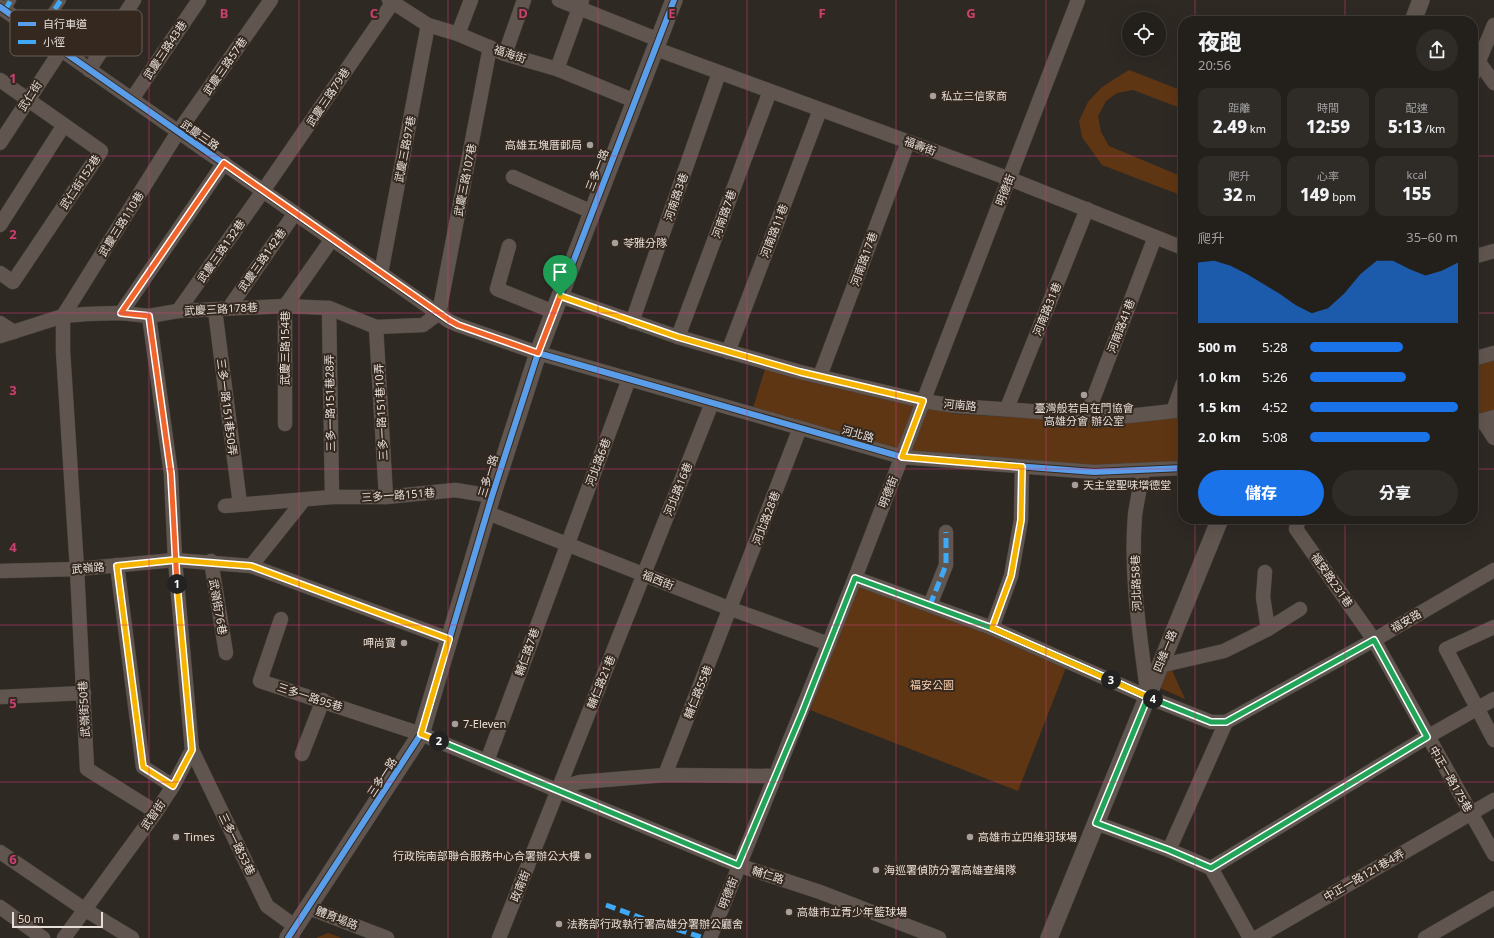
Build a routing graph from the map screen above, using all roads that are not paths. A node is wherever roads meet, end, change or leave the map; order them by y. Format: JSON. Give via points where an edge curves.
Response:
{"nodes":[{"id":1,"x":62,"y":0,"type":"edge"},
{"id":2,"x":134,"y":0,"type":"edge"},
{"id":3,"x":199,"y":0,"type":"edge"},
{"id":4,"x":271,"y":0,"type":"edge"},
{"id":5,"x":471,"y":0,"type":"edge"},
{"id":6,"x":524,"y":0,"type":"edge"},
{"id":7,"x":559,"y":0,"type":"edge"},
{"id":8,"x":674,"y":0,"type":"edge"},
{"id":9,"x":1078,"y":0,"type":"edge"},
{"id":10,"x":1421,"y":0,"type":"edge"},
{"id":11,"x":391,"y":1,"type":"edge"},
{"id":12,"x":580,"y":4,"type":"edge"},
{"id":13,"x":55,"y":10,"type":"edge"},
{"id":14,"x":128,"y":10,"type":"edge"},
{"id":15,"x":1415,"y":16,"type":"edge"},
{"id":16,"x":428,"y":25,"type":"junction"},
{"id":17,"x":1494,"y":25,"type":"edge"},
{"id":18,"x":458,"y":34,"type":"junction"},
{"id":19,"x":658,"y":44,"type":"junction"},
{"id":20,"x":490,"y":47,"type":"junction"},
{"id":21,"x":505,"y":54,"type":"junction"},
{"id":22,"x":57,"y":56,"type":"edge"},
{"id":23,"x":69,"y":56,"type":"edge"},
{"id":24,"x":98,"y":56,"type":"edge"},
{"id":25,"x":1478,"y":61,"type":"joint"},
{"id":26,"x":557,"y":69,"type":"junction"},
{"id":27,"x":89,"y":70,"type":"junction"},
{"id":28,"x":719,"y":73,"type":"junction"},
{"id":29,"x":0,"y":80,"type":"edge"},
{"id":30,"x":1494,"y":83,"type":"edge"},
{"id":31,"x":770,"y":91,"type":"junction"},
{"id":32,"x":27,"y":99,"type":"junction"},
{"id":33,"x":132,"y":99,"type":"junction"},
{"id":34,"x":635,"y":101,"type":"junction"},
{"id":35,"x":820,"y":110,"type":"junction"},
{"id":36,"x":64,"y":125,"type":"junction"},
{"id":37,"x":178,"y":132,"type":"junction"},
{"id":38,"x":908,"y":142,"type":"junction"},
{"id":39,"x":0,"y":143,"type":"edge"},
{"id":40,"x":224,"y":163,"type":"junction"},
{"id":41,"x":513,"y":178,"type":"dead end"},
{"id":42,"x":1010,"y":179,"type":"junction"},
{"id":43,"x":263,"y":191,"type":"junction"},
{"id":44,"x":1087,"y":209,"type":"junction"},
{"id":45,"x":592,"y":212,"type":"junction"},
{"id":46,"x":295,"y":213,"type":"junction"},
{"id":47,"x":0,"y":225,"type":"edge"},
{"id":48,"x":1155,"y":237,"type":"junction"},
{"id":49,"x":332,"y":239,"type":"junction"},
{"id":50,"x":509,"y":246,"type":"dead end"},
{"id":51,"x":1178,"y":246,"type":"edge"},
{"id":52,"x":1494,"y":251,"type":"edge"},
{"id":53,"x":1478,"y":256,"type":"edge"},
{"id":54,"x":0,"y":273,"type":"edge"},
{"id":55,"x":381,"y":273,"type":"junction"},
{"id":56,"x":557,"y":304,"type":"junction"},
{"id":57,"x":285,"y":306,"type":"junction"},
{"id":58,"x":229,"y":308,"type":"junction"},
{"id":59,"x":329,"y":308,"type":"junction"},
{"id":60,"x":215,"y":310,"type":"junction"},
{"id":61,"x":178,"y":311,"type":"junction"},
{"id":62,"x":121,"y":313,"type":"junction"},
{"id":63,"x":439,"y":313,"type":"junction"},
{"id":64,"x":63,"y":316,"type":"junction"},
{"id":65,"x":149,"y":316,"type":"junction"},
{"id":66,"x":632,"y":322,"type":"junction"},
{"id":67,"x":0,"y":323,"type":"edge"},
{"id":68,"x":376,"y":327,"type":"junction"},
{"id":69,"x":14,"y":332,"type":"junction"},
{"id":70,"x":0,"y":336,"type":"edge"},
{"id":71,"x":678,"y":337,"type":"junction"},
{"id":72,"x":728,"y":352,"type":"junction"},
{"id":73,"x":538,"y":353,"type":"junction"},
{"id":74,"x":1494,"y":353,"type":"edge"},
{"id":75,"x":1478,"y":358,"type":"edge"},
{"id":76,"x":820,"y":376,"type":"junction"},
{"id":77,"x":629,"y":379,"type":"junction"},
{"id":78,"x":923,"y":401,"type":"junction"},
{"id":79,"x":712,"y":403,"type":"junction"},
{"id":80,"x":1007,"y":408,"type":"junction"},
{"id":81,"x":1178,"y":410,"type":"edge"},
{"id":82,"x":1087,"y":415,"type":"junction"},
{"id":83,"x":1484,"y":420,"type":"edge"},
{"id":84,"x":285,"y":424,"type":"dead end"},
{"id":85,"x":800,"y":428,"type":"junction"},
{"id":86,"x":1494,"y":438,"type":"edge"},
{"id":87,"x":902,"y":457,"type":"junction"},
{"id":88,"x":1022,"y":467,"type":"junction"},
{"id":89,"x":1178,"y":468,"type":"edge"},
{"id":90,"x":1143,"y":470,"type":"junction"},
{"id":91,"x":492,"y":496,"type":"junction"},
{"id":92,"x":332,"y":497,"type":"junction"},
{"id":93,"x":386,"y":497,"type":"junction"},
{"id":94,"x":303,"y":501,"type":"junction"},
{"id":95,"x":240,"y":504,"type":"junction"},
{"id":96,"x":225,"y":506,"type":"dead end"},
{"id":97,"x":488,"y":513,"type":"junction"},
{"id":98,"x":1218,"y":524,"type":"edge"},
{"id":99,"x":1298,"y":524,"type":"edge"},
{"id":100,"x":946,"y":532,"type":"dead end"},
{"id":101,"x":567,"y":544,"type":"junction"},
{"id":102,"x":175,"y":560,"type":"junction"},
{"id":103,"x":210,"y":562,"type":"junction"},
{"id":104,"x":117,"y":566,"type":"junction"},
{"id":105,"x":251,"y":566,"type":"junction"},
{"id":106,"x":77,"y":569,"type":"junction"},
{"id":107,"x":1494,"y":570,"type":"edge"},
{"id":108,"x":0,"y":572,"type":"edge"},
{"id":109,"x":1266,"y":572,"type":"dead end"},
{"id":110,"x":644,"y":574,"type":"junction"},
{"id":111,"x":855,"y":578,"type":"junction"},
{"id":112,"x":930,"y":605,"type":"junction"},
{"id":113,"x":731,"y":608,"type":"junction"},
{"id":114,"x":1300,"y":609,"type":"dead end"},
{"id":115,"x":281,"y":619,"type":"dead end"},
{"id":116,"x":1494,"y":627,"type":"edge"},
{"id":117,"x":992,"y":628,"type":"junction"},
{"id":118,"x":1268,"y":629,"type":"junction"},
{"id":119,"x":449,"y":639,"type":"junction"},
{"id":120,"x":1374,"y":640,"type":"junction"},
{"id":121,"x":829,"y":644,"type":"junction"},
{"id":122,"x":226,"y":653,"type":"dead end"},
{"id":123,"x":1159,"y":666,"type":"junction"},
{"id":124,"x":84,"y":693,"type":"junction"},
{"id":125,"x":0,"y":697,"type":"edge"},
{"id":126,"x":1148,"y":697,"type":"junction"},
{"id":127,"x":323,"y":700,"type":"junction"},
{"id":128,"x":1494,"y":700,"type":"edge"},
{"id":129,"x":1478,"y":709,"type":"junction"},
{"id":130,"x":1226,"y":722,"type":"junction"},
{"id":131,"x":421,"y":734,"type":"junction"},
{"id":132,"x":1427,"y":737,"type":"junction"},
{"id":133,"x":1494,"y":740,"type":"edge"},
{"id":134,"x":192,"y":750,"type":"junction"},
{"id":135,"x":302,"y":754,"type":"dead end"},
{"id":136,"x":487,"y":761,"type":"junction"},
{"id":137,"x":665,"y":775,"type":"junction"},
{"id":138,"x":776,"y":776,"type":"junction"},
{"id":139,"x":173,"y":786,"type":"junction"},
{"id":140,"x":558,"y":789,"type":"junction"},
{"id":141,"x":1494,"y":800,"type":"edge"},
{"id":142,"x":156,"y":812,"type":"junction"},
{"id":143,"x":1471,"y":812,"type":"junction"},
{"id":144,"x":1096,"y":823,"type":"junction"},
{"id":145,"x":1169,"y":850,"type":"junction"},
{"id":146,"x":0,"y":852,"type":"edge"},
{"id":147,"x":1494,"y":854,"type":"edge"},
{"id":148,"x":738,"y":865,"type":"junction"},
{"id":149,"x":1211,"y":868,"type":"junction"},
{"id":150,"x":1494,"y":898,"type":"edge"},
{"id":151,"x":0,"y":907,"type":"edge"},
{"id":152,"x":309,"y":908,"type":"junction"},
{"id":153,"x":84,"y":909,"type":"junction"},
{"id":154,"x":292,"y":932,"type":"edge"},
{"id":155,"x":43,"y":938,"type":"edge"},
{"id":156,"x":64,"y":938,"type":"edge"},
{"id":157,"x":132,"y":938,"type":"edge"},
{"id":158,"x":386,"y":938,"type":"edge"},
{"id":159,"x":499,"y":938,"type":"edge"},
{"id":160,"x":710,"y":938,"type":"edge"},
{"id":161,"x":939,"y":938,"type":"edge"},
{"id":162,"x":1049,"y":938,"type":"edge"},
{"id":163,"x":1250,"y":938,"type":"edge"},
{"id":164,"x":1256,"y":938,"type":"edge"},
{"id":165,"x":1425,"y":938,"type":"edge"}],
"edges":[{"from":1,"to":13,"type":"street"},
{"from":2,"to":14,"type":"street"},
{"from":3,"to":33,"type":"street","name":"武慶三路43巷"},
{"from":4,"to":37,"type":"street","name":"武慶三路57巷"},
{"from":5,"to":18,"type":"street"},
{"from":6,"to":21,"type":"street"},
{"from":7,"to":12,"type":"street","name":"福壽街"},
{"from":8,"to":19,"type":"street","name":"三多一路"},
{"from":9,"to":42,"type":"street","name":"明德街"},
{"from":10,"to":15,"type":"street"},
{"from":11,"to":16,"type":"street","name":"福海街"},
{"from":11,"to":43,"type":"street","name":"武慶三路79巷"},
{"from":12,"to":19,"type":"street","name":"福壽街"},
{"from":12,"to":26,"type":"street"},
{"from":16,"to":18,"type":"street","name":"福海街"},
{"from":16,"to":55,"type":"street","name":"武慶三路97巷"},
{"from":17,"to":25,"type":"street"},
{"from":18,"to":20,"type":"street","name":"福海街"},
{"from":19,"to":28,"type":"street","name":"福壽街"},
{"from":19,"to":34,"type":"street","name":"三多一路"},
{"from":20,"to":21,"type":"street","name":"福海街"},
{"from":20,"to":63,"type":"street","name":"武慶三路107巷"},
{"from":21,"to":26,"type":"street","name":"福海街"},
{"from":22,"to":32,"type":"street","name":"武仁街"},
{"from":23,"to":27,"type":"street","name":"武慶三路"},
{"from":24,"to":27,"type":"street"},
{"from":25,"to":30,"type":"street"},
{"from":26,"to":34,"type":"street","name":"福海街"},
{"from":27,"to":33,"type":"street","name":"武慶三路"},
{"from":28,"to":31,"type":"street","name":"福壽街"},
{"from":28,"to":66,"type":"street","name":"河南路3巷"},
{"from":29,"to":32,"type":"street","name":"武仁街152巷"},
{"from":31,"to":35,"type":"street","name":"福壽街"},
{"from":31,"to":71,"type":"street","name":"河南路7巷"},
{"from":32,"to":36,"type":"street","name":"武仁街152巷"},
{"from":32,"to":39,"type":"street","name":"武仁街"},
{"from":33,"to":37,"type":"street","name":"武慶三路"},
{"from":34,"to":45,"type":"street","name":"三多一路"},
{"from":35,"to":38,"type":"street","name":"福壽街"},
{"from":35,"to":72,"type":"street","name":"河南路11巷"},
{"from":36,"to":47,"type":"street"},
{"from":36,"to":54,"type":"street","name":"武仁街152巷","via":[[101,151],[13,282]]},
{"from":37,"to":40,"type":"street","name":"武慶三路"},
{"from":37,"to":64,"type":"street","name":"武慶三路110巷"},
{"from":38,"to":42,"type":"street","name":"福壽街"},
{"from":38,"to":76,"type":"street","name":"河南路17巷"},
{"from":40,"to":43,"type":"street","name":"武慶三路"},
{"from":40,"to":62,"type":"street"},
{"from":41,"to":45,"type":"street"},
{"from":42,"to":44,"type":"street","name":"福壽街"},
{"from":42,"to":78,"type":"street","name":"明德街"},
{"from":43,"to":46,"type":"street","name":"武慶三路"},
{"from":43,"to":61,"type":"street","name":"武慶三路132巷"},
{"from":44,"to":48,"type":"street","name":"福壽街"},
{"from":44,"to":80,"type":"street","name":"河南路31巷"},
{"from":45,"to":56,"type":"street","name":"三多一路"},
{"from":46,"to":49,"type":"street","name":"武慶三路"},
{"from":46,"to":58,"type":"street","name":"武慶三路142巷"},
{"from":48,"to":51,"type":"street","name":"福壽街"},
{"from":48,"to":82,"type":"street","name":"河南路41巷"},
{"from":49,"to":55,"type":"street","name":"武慶三路"},
{"from":49,"to":57,"type":"street","name":"武慶三路154巷"},
{"from":50,"to":56,"type":"street","name":"河南路","via":[[497,289]]},
{"from":52,"to":53,"type":"street"},
{"from":55,"to":63,"type":"street","name":"武慶三路"},
{"from":56,"to":66,"type":"street","name":"河南路"},
{"from":56,"to":73,"type":"street","name":"三多一路"},
{"from":57,"to":58,"type":"street","name":"武慶三路178巷"},
{"from":57,"to":59,"type":"street","name":"武慶三路178巷"},
{"from":57,"to":84,"type":"street","name":"武慶三路154巷"},
{"from":58,"to":60,"type":"street","name":"武慶三路178巷"},
{"from":59,"to":68,"type":"street","name":"武慶三路178巷"},
{"from":59,"to":92,"type":"street","name":"三多一路151巷28弄"},
{"from":60,"to":61,"type":"street","name":"武慶三路178巷"},
{"from":60,"to":95,"type":"street","name":"三多一路151巷50弄"},
{"from":61,"to":65,"type":"street","name":"武慶三路178巷"},
{"from":62,"to":64,"type":"street","name":"武慶三路178巷"},
{"from":62,"to":65,"type":"street","name":"武慶三路178巷"},
{"from":63,"to":68,"type":"street","name":"武慶三路178巷","via":[[423,325]]},
{"from":63,"to":73,"type":"street","name":"武慶三路","via":[[458,325]]},
{"from":64,"to":69,"type":"street","name":"武慶三路178巷"},
{"from":64,"to":106,"type":"street","name":"武嶺街50巷"},
{"from":65,"to":102,"type":"street","via":[[171,474]]},
{"from":66,"to":71,"type":"street","name":"河南路"},
{"from":67,"to":69,"type":"street"},
{"from":68,"to":93,"type":"street","name":"三多一路151巷10弄"},
{"from":69,"to":70,"type":"street","name":"武慶三路178巷"},
{"from":71,"to":72,"type":"street","name":"河南路"},
{"from":72,"to":76,"type":"street","name":"河南路"},
{"from":73,"to":77,"type":"street","name":"河北路"},
{"from":73,"to":91,"type":"street","name":"三多一路"},
{"from":74,"to":75,"type":"street"},
{"from":76,"to":78,"type":"street","name":"河南路"},
{"from":77,"to":79,"type":"street","name":"河北路"},
{"from":77,"to":101,"type":"street","name":"河北路6巷"},
{"from":78,"to":80,"type":"street","name":"河南路","via":[[956,406]]},
{"from":78,"to":87,"type":"street","name":"明德街"},
{"from":79,"to":85,"type":"street","name":"河北路"},
{"from":79,"to":110,"type":"street","name":"河北路16巷"},
{"from":80,"to":82,"type":"street","name":"河南路"},
{"from":81,"to":82,"type":"street","name":"河南路","via":[[1128,416]]},
{"from":83,"to":86,"type":"street"},
{"from":85,"to":87,"type":"street","name":"河北路"},
{"from":85,"to":113,"type":"street","name":"河北路28巷"},
{"from":87,"to":88,"type":"street","name":"河北路"},
{"from":87,"to":111,"type":"street","name":"明德街"},
{"from":88,"to":90,"type":"street","name":"河北路","via":[[1094,472]]},
{"from":88,"to":117,"type":"street","via":[[1021,520],[1011,576]]},
{"from":89,"to":90,"type":"street","name":"河北路"},
{"from":90,"to":126,"type":"street","name":"河北路58巷","via":[[1136,514],[1134,565],[1138,624]]},
{"from":91,"to":93,"type":"street","name":"三多一路151巷","via":[[455,490]]},
{"from":91,"to":97,"type":"street","name":"三多一路"},
{"from":92,"to":93,"type":"street","name":"三多一路151巷"},
{"from":92,"to":94,"type":"street","name":"三多一路151巷"},
{"from":94,"to":95,"type":"street","name":"三多一路151巷"},
{"from":94,"to":105,"type":"street"},
{"from":95,"to":96,"type":"street","name":"三多一路151巷"},
{"from":97,"to":101,"type":"street","name":"福西街"},
{"from":97,"to":119,"type":"street","name":"三多一路"},
{"from":98,"to":123,"type":"street","name":"四維一路"},
{"from":99,"to":120,"type":"street","name":"福安路231巷","via":[[1296,529]]},
{"from":100,"to":112,"type":"street","via":[[946,565]]},
{"from":101,"to":110,"type":"street","name":"福西街"},
{"from":101,"to":136,"type":"street","name":"輔仁路7巷"},
{"from":102,"to":103,"type":"street","name":"武嶺路"},
{"from":102,"to":104,"type":"street","name":"武嶺路"},
{"from":102,"to":134,"type":"street"},
{"from":103,"to":105,"type":"street","name":"武嶺路"},
{"from":103,"to":122,"type":"street","name":"武嶺街76巷"},
{"from":104,"to":106,"type":"street","name":"武嶺路"},
{"from":104,"to":139,"type":"street","via":[[143,767]]},
{"from":105,"to":119,"type":"street","name":"武嶺路"},
{"from":106,"to":108,"type":"street","name":"武嶺路"},
{"from":106,"to":124,"type":"street","name":"武嶺街50巷"},
{"from":107,"to":120,"type":"street","name":"福安路"},
{"from":109,"to":118,"type":"street","via":[[1263,596]]},
{"from":110,"to":113,"type":"street","name":"福西街"},
{"from":110,"to":140,"type":"street","name":"輔仁路21巷"},
{"from":111,"to":112,"type":"street"},
{"from":111,"to":121,"type":"street","name":"明德街"},
{"from":112,"to":117,"type":"street"},
{"from":113,"to":121,"type":"street","name":"福西街"},
{"from":113,"to":137,"type":"street","name":"輔仁路55巷"},
{"from":114,"to":118,"type":"street"},
{"from":115,"to":127,"type":"street","name":"三多一路95巷","via":[[260,681]]},
{"from":116,"to":129,"type":"street","via":[[1446,649]]},
{"from":117,"to":126,"type":"street"},
{"from":118,"to":123,"type":"street","via":[[1224,652]]},
{"from":119,"to":131,"type":"street","name":"三多一路"},
{"from":120,"to":130,"type":"street","name":"福安路"},
{"from":120,"to":132,"type":"street","name":"中正一路175巷"},
{"from":121,"to":138,"type":"street","name":"明德街"},
{"from":123,"to":126,"type":"street","name":"四維一路"},
{"from":124,"to":125,"type":"street"},
{"from":124,"to":142,"type":"street","name":"武嶺街50巷","via":[[87,769]]},
{"from":126,"to":130,"type":"street","via":[[1211,722]]},
{"from":126,"to":144,"type":"street","name":"四維一路"},
{"from":127,"to":131,"type":"street","name":"三多一路95巷"},
{"from":127,"to":135,"type":"street"},
{"from":128,"to":129,"type":"street"},
{"from":129,"to":132,"type":"street"},
{"from":129,"to":133,"type":"street"},
{"from":130,"to":145,"type":"street"},
{"from":131,"to":136,"type":"street","name":"輔仁路"},
{"from":131,"to":152,"type":"street","name":"三多一路"},
{"from":132,"to":143,"type":"street","name":"中正一路175巷"},
{"from":132,"to":149,"type":"street"},
{"from":134,"to":139,"type":"street","name":"武智街"},
{"from":134,"to":154,"type":"street","name":"三多一路53巷","via":[[267,906]]},
{"from":136,"to":140,"type":"street","name":"輔仁路"},
{"from":137,"to":138,"type":"street"},
{"from":137,"to":140,"type":"street","via":[[580,782]]},
{"from":138,"to":148,"type":"street","name":"明德街"},
{"from":139,"to":142,"type":"street","name":"武智街"},
{"from":140,"to":148,"type":"street","name":"輔仁路"},
{"from":140,"to":159,"type":"street","name":"政南街"},
{"from":141,"to":143,"type":"street","name":"中正一路121巷4弄"},
{"from":142,"to":153,"type":"street","name":"武智街"},
{"from":143,"to":147,"type":"street","name":"中正一路175巷"},
{"from":143,"to":164,"type":"street","name":"中正一路121巷4弄"},
{"from":144,"to":145,"type":"street"},
{"from":144,"to":162,"type":"street","name":"四維一路"},
{"from":145,"to":149,"type":"street"},
{"from":146,"to":153,"type":"street"},
{"from":148,"to":160,"type":"street","name":"明德街"},
{"from":148,"to":161,"type":"street","name":"輔仁路","via":[[820,892]]},
{"from":149,"to":163,"type":"street"},
{"from":150,"to":165,"type":"street"},
{"from":151,"to":155,"type":"street"},
{"from":152,"to":154,"type":"street","name":"三多一路"},
{"from":152,"to":158,"type":"street","name":"體育場路"},
{"from":153,"to":156,"type":"street","name":"武智街"},
{"from":153,"to":157,"type":"street"}]}
